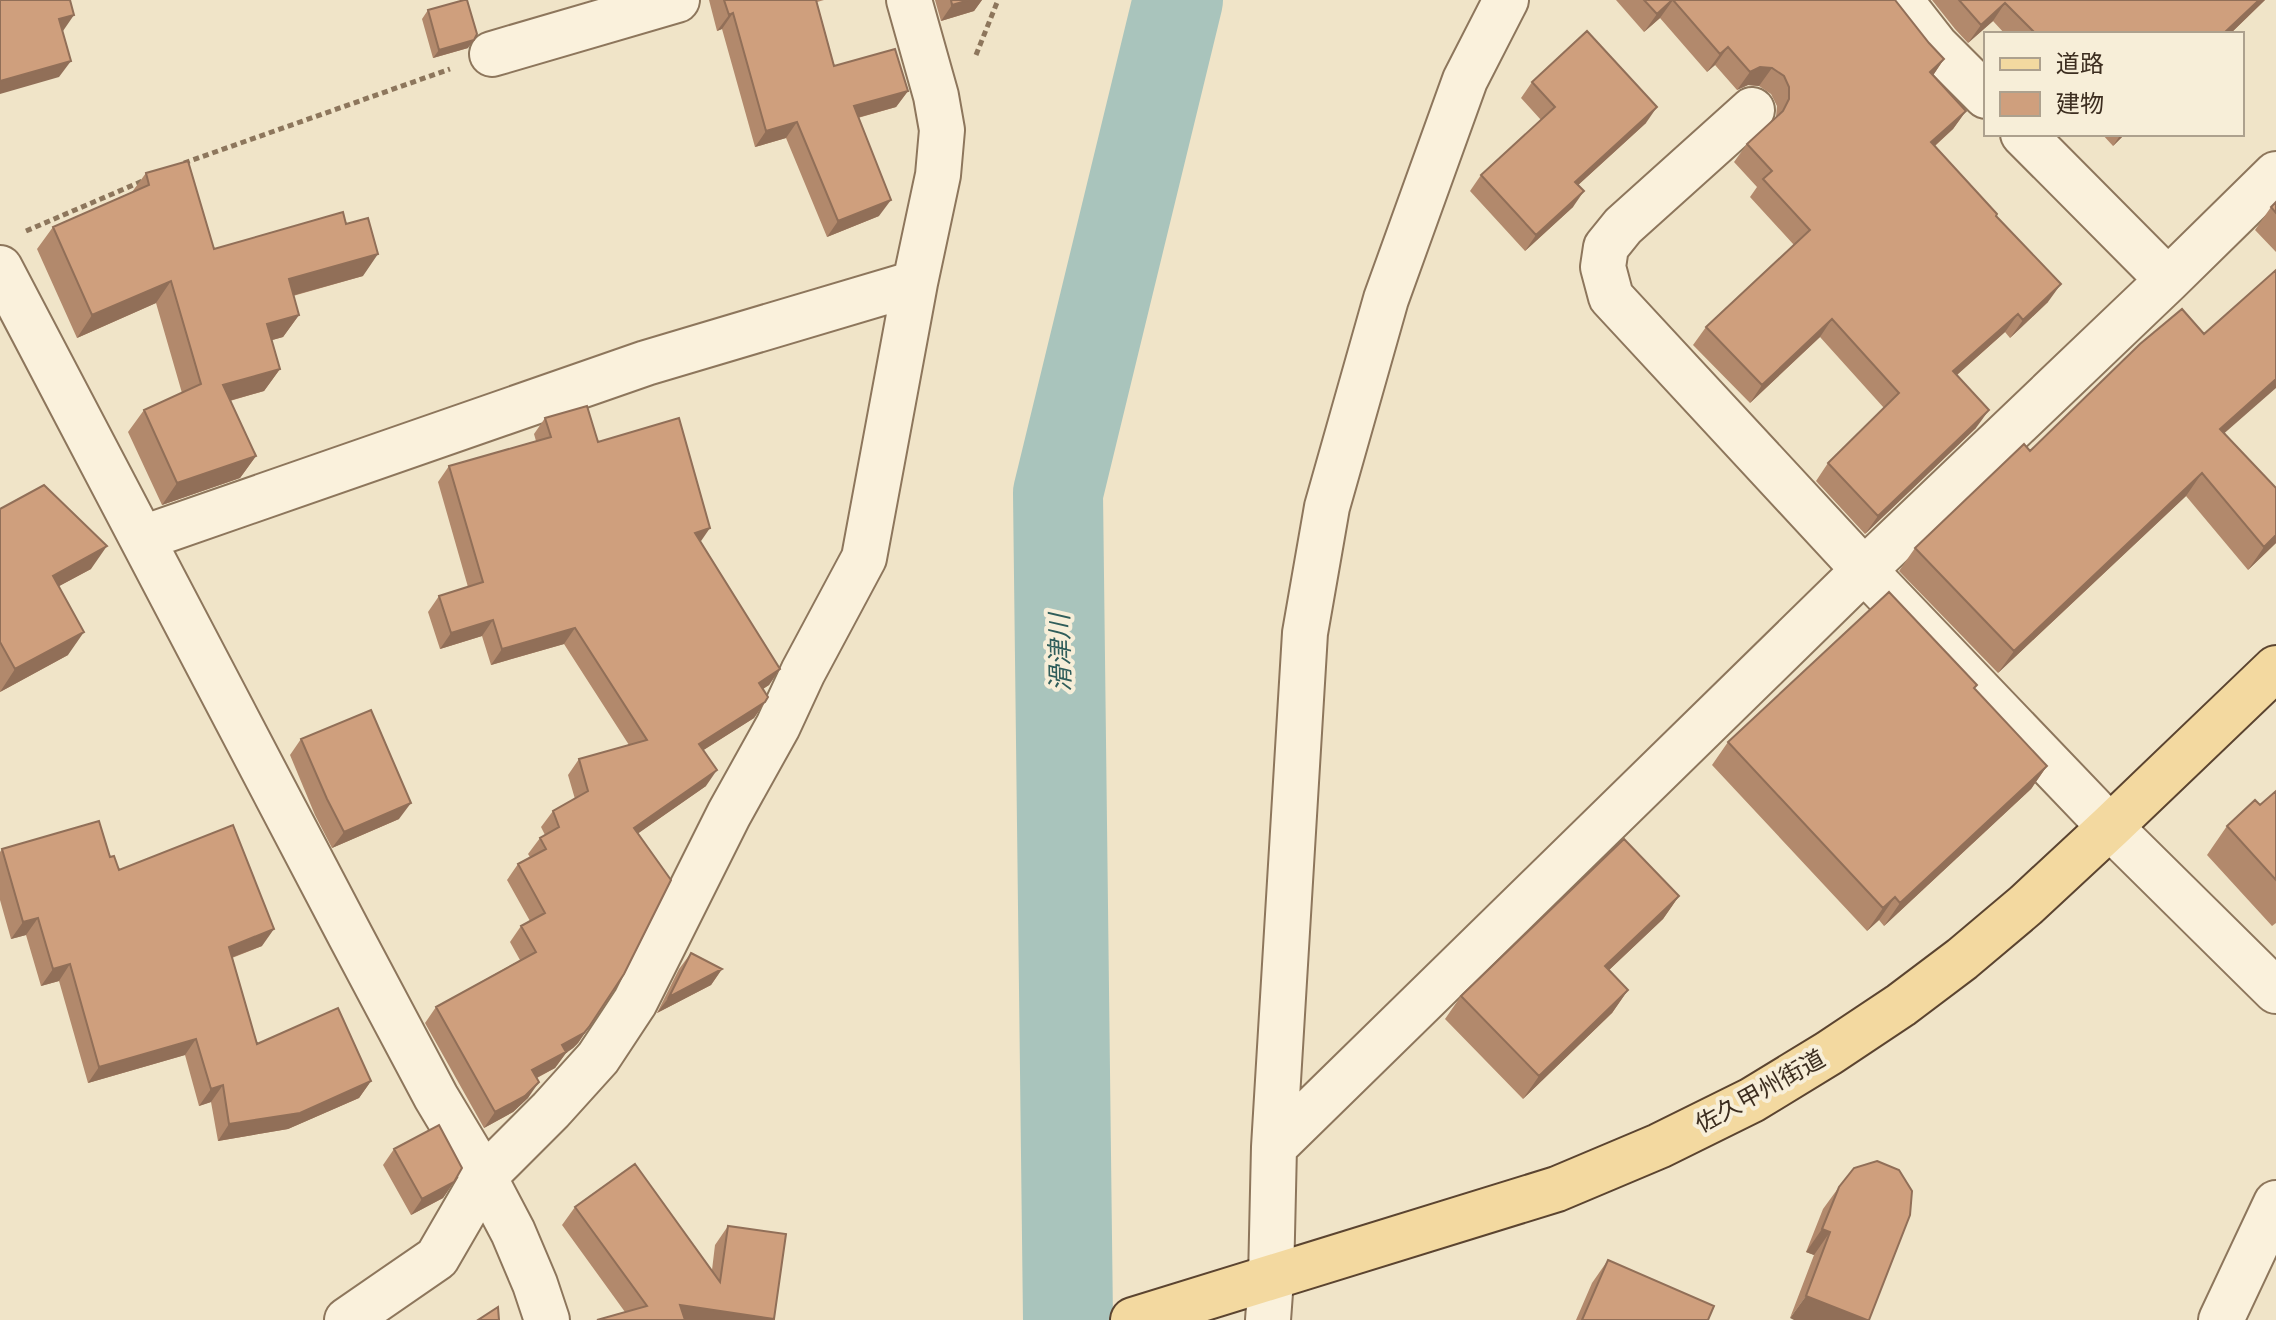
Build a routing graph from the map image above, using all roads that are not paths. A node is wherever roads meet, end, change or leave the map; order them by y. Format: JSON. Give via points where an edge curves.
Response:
{"nodes":[{"id":1,"x":677,"y":0,"type":"edge"},
{"id":2,"x":909,"y":0,"type":"edge"},
{"id":3,"x":1506,"y":0,"type":"edge"},
{"id":4,"x":1900,"y":0,"type":"edge"},
{"id":5,"x":492,"y":54,"type":"road end"},
{"id":6,"x":1984,"y":94,"type":"edge"},
{"id":7,"x":1752,"y":110,"type":"dead end"},
{"id":8,"x":2025,"y":136,"type":"edge"},
{"id":9,"x":2276,"y":174,"type":"edge"},
{"id":10,"x":7,"y":252,"type":"edge"},
{"id":11,"x":2168,"y":280,"type":"junction"},
{"id":12,"x":915,"y":283,"type":"junction"},
{"id":13,"x":143,"y":538,"type":"junction"},
{"id":14,"x":1864,"y":570,"type":"junction"},
{"id":15,"x":2276,"y":668,"type":"edge"},
{"id":16,"x":2110,"y":827,"type":"junction"},
{"id":17,"x":2276,"y":991,"type":"edge"},
{"id":18,"x":1274,"y":1147,"type":"junction"},
{"id":19,"x":484,"y":1177,"type":"junction"},
{"id":20,"x":2276,"y":1203,"type":"edge"},
{"id":21,"x":1262,"y":1295,"type":"edge"},
{"id":22,"x":347,"y":1320,"type":"edge"},
{"id":23,"x":547,"y":1320,"type":"edge"},
{"id":24,"x":1133,"y":1320,"type":"edge"},
{"id":25,"x":2221,"y":1320,"type":"edge"}],
"edges":[{"from":1,"to":5,"type":"street"},
{"from":2,"to":12,"type":"street","via":[[942,130]]},
{"from":3,"to":18,"type":"street","via":[[1465,80],[1386,299],[1327,507],[1305,633]]},
{"from":4,"to":6,"type":"street"},
{"from":7,"to":14,"type":"street","via":[[1623,226],[1606,247],[1603,267],[1611,297]]},
{"from":8,"to":11,"type":"street"},
{"from":9,"to":11,"type":"street"},
{"from":10,"to":13,"type":"street"},
{"from":11,"to":14,"type":"street"},
{"from":12,"to":13,"type":"street","via":[[646,363]]},
{"from":12,"to":19,"type":"street","via":[[864,558],[635,1002],[598,1058]]},
{"from":13,"to":19,"type":"street","via":[[436,1097]]},
{"from":14,"to":16,"type":"street"},
{"from":14,"to":18,"type":"street"},
{"from":15,"to":16,"type":"main road","name":"佐久甲州街道"},
{"from":16,"to":17,"type":"street"},
{"from":16,"to":21,"type":"main road","name":"佐久甲州街道","via":[[1962,959],[1901,1005],[1752,1100],[1557,1189]]},
{"from":18,"to":21,"type":"street"},
{"from":19,"to":22,"type":"street","via":[[437,1258]]},
{"from":19,"to":23,"type":"street","via":[[513,1232]]},
{"from":20,"to":25,"type":"street"},
{"from":21,"to":24,"type":"main road","name":"佐久甲州街道"}]}
